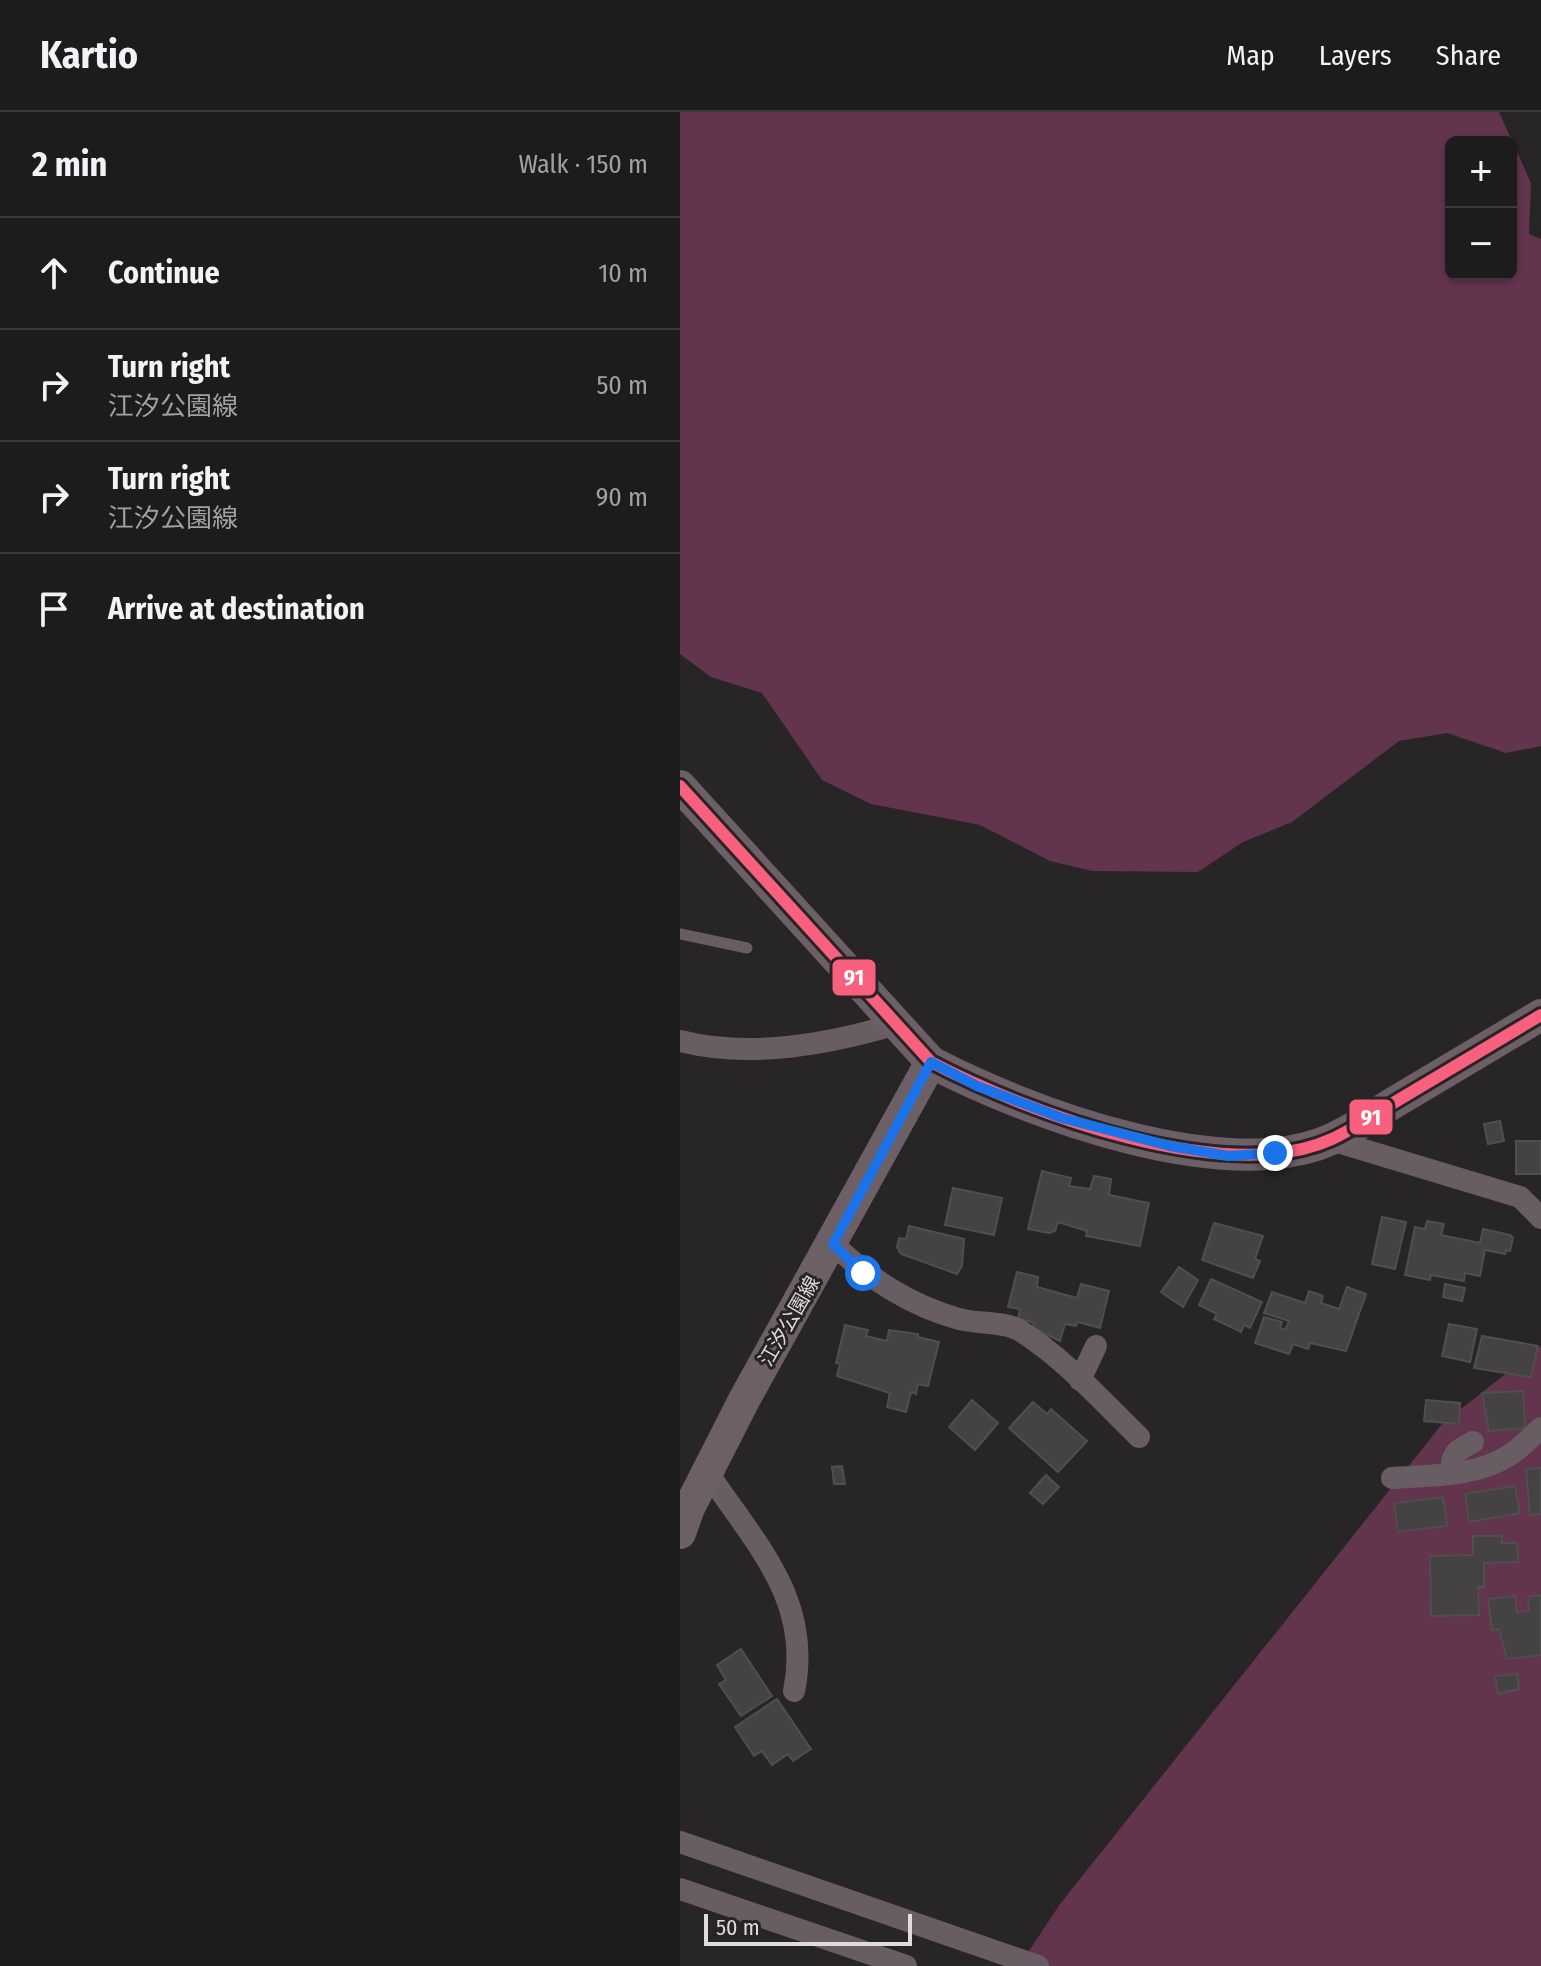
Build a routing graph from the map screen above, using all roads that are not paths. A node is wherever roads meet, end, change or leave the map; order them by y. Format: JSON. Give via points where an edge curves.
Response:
{"nodes":[{"id":1,"x":680,"y":786,"type":"edge"},
{"id":2,"x":680,"y":934,"type":"edge"},
{"id":3,"x":747,"y":948,"type":"dead end"},
{"id":4,"x":1541,"y":1015,"type":"edge"},
{"id":5,"x":897,"y":1024,"type":"junction"},
{"id":6,"x":680,"y":1041,"type":"edge"},
{"id":7,"x":931,"y":1062,"type":"junction"},
{"id":8,"x":1331,"y":1140,"type":"junction"},
{"id":9,"x":1541,"y":1218,"type":"edge"},
{"id":10,"x":833,"y":1244,"type":"junction"},
{"id":11,"x":1096,"y":1346,"type":"dead end"},
{"id":12,"x":1080,"y":1380,"type":"junction"},
{"id":13,"x":1541,"y":1428,"type":"edge"},
{"id":14,"x":1139,"y":1437,"type":"dead end"},
{"id":15,"x":1473,"y":1442,"type":"dead end"},
{"id":16,"x":707,"y":1471,"type":"junction"},
{"id":17,"x":1452,"y":1473,"type":"junction"},
{"id":18,"x":1392,"y":1478,"type":"dead end"},
{"id":19,"x":683,"y":1514,"type":"edge"},
{"id":20,"x":794,"y":1691,"type":"dead end"},
{"id":21,"x":680,"y":1842,"type":"edge"},
{"id":22,"x":680,"y":1889,"type":"edge"},
{"id":23,"x":906,"y":1966,"type":"edge"},
{"id":24,"x":1038,"y":1966,"type":"edge"}],
"edges":[{"from":1,"to":5,"type":"main road"},
{"from":2,"to":3,"type":"lane"},
{"from":4,"to":8,"type":"main road"},
{"from":5,"to":6,"type":"street","via":[[780,1048]]},
{"from":5,"to":7,"type":"main road"},
{"from":7,"to":8,"type":"main road","via":[[1062,1118],[1170,1146],[1228,1156],[1275,1153]]},
{"from":7,"to":10,"type":"main road","name":"江汐公園線"},
{"from":8,"to":9,"type":"street","via":[[1520,1197]]},
{"from":10,"to":12,"type":"street","via":[[863,1273],[902,1298],[960,1319],[1016,1328]]},
{"from":10,"to":16,"type":"main road","name":"江汐公園線"},
{"from":11,"to":12,"type":"street"},
{"from":12,"to":14,"type":"street"},
{"from":13,"to":17,"type":"street","via":[[1509,1456]]},
{"from":15,"to":17,"type":"street","via":[[1456,1451]]},
{"from":16,"to":19,"type":"main road","name":"江汐公園線"},
{"from":16,"to":20,"type":"street","via":[[772,1561],[787,1594],[797,1639]]},
{"from":17,"to":18,"type":"street"},
{"from":21,"to":24,"type":"street"},
{"from":22,"to":23,"type":"street"}]}
